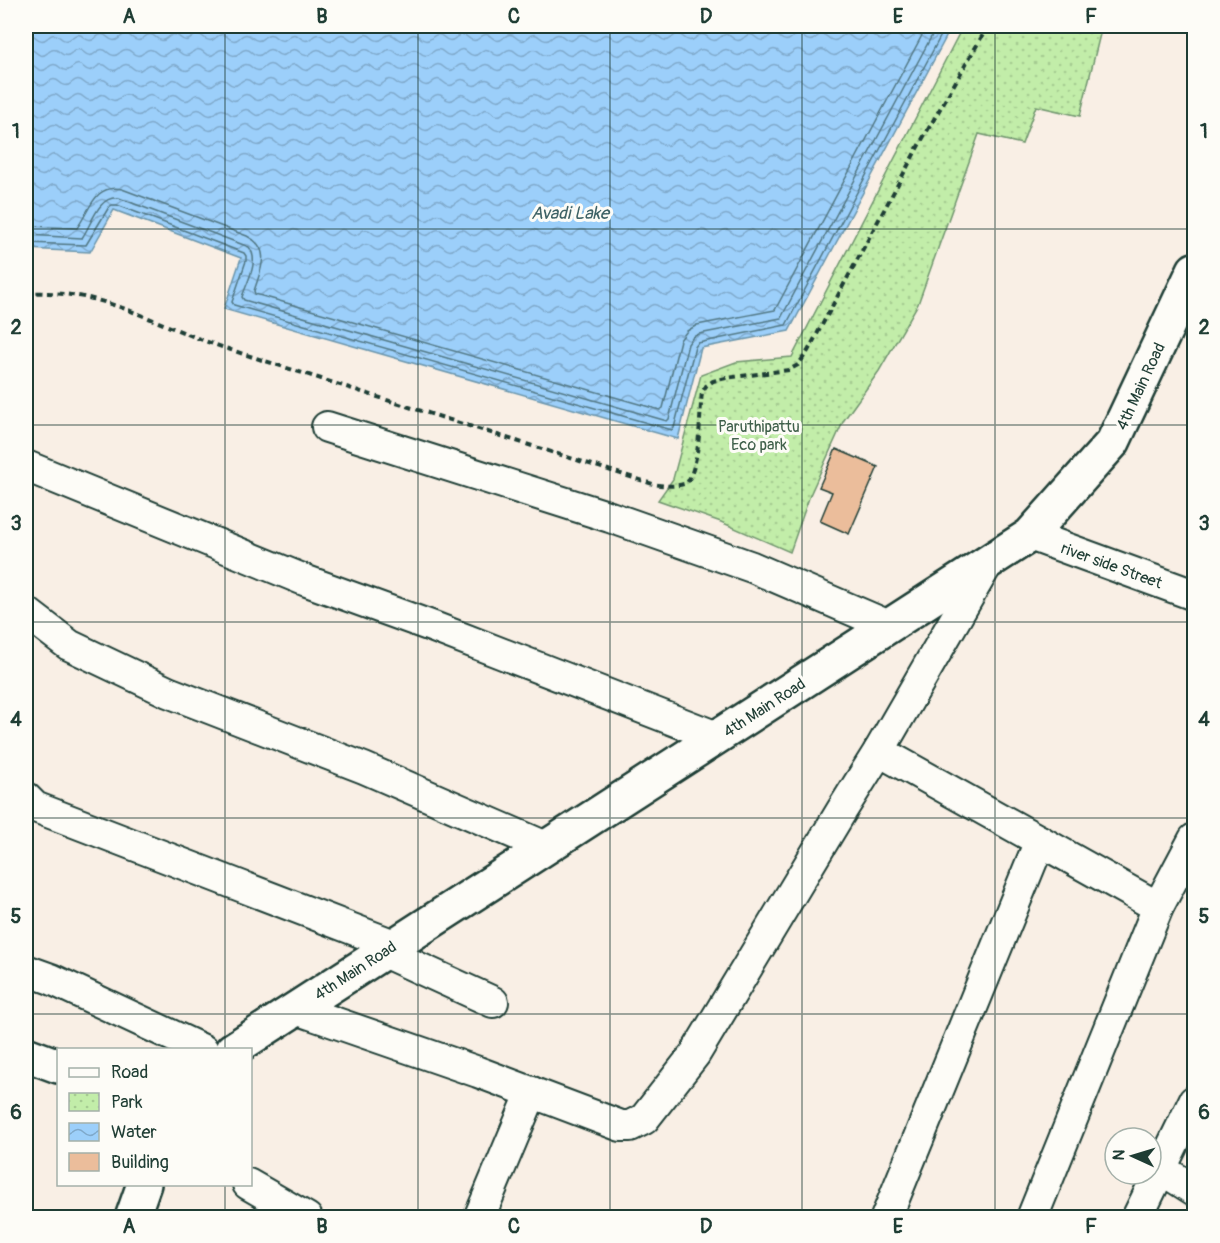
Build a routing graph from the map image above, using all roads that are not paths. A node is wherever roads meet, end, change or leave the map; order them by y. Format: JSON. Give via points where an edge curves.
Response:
{"nodes":[{"id":1,"x":1194,"y":270,"type":"edge"},
{"id":2,"x":327,"y":427,"type":"dead end"},
{"id":3,"x":26,"y":466,"type":"edge"},
{"id":4,"x":1030,"y":535,"type":"junction"},
{"id":5,"x":989,"y":561,"type":"junction"},
{"id":6,"x":1194,"y":595,"type":"edge"},
{"id":7,"x":26,"y":612,"type":"edge"},
{"id":8,"x":889,"y":626,"type":"junction"},
{"id":9,"x":717,"y":737,"type":"junction"},
{"id":10,"x":879,"y":751,"type":"junction"},
{"id":11,"x":26,"y":798,"type":"edge"},
{"id":12,"x":1194,"y":839,"type":"edge"},
{"id":13,"x":1040,"y":841,"type":"junction"},
{"id":14,"x":546,"y":847,"type":"junction"},
{"id":15,"x":1158,"y":907,"type":"junction"},
{"id":16,"x":389,"y":948,"type":"junction"},
{"id":17,"x":26,"y":970,"type":"edge"},
{"id":18,"x":493,"y":1002,"type":"dead end"},
{"id":19,"x":296,"y":1009,"type":"junction"},
{"id":20,"x":198,"y":1048,"type":"edge"},
{"id":21,"x":235,"y":1048,"type":"edge"},
{"id":22,"x":26,"y":1054,"type":"edge"},
{"id":23,"x":57,"y":1066,"type":"edge"},
{"id":24,"x":532,"y":1092,"type":"junction"},
{"id":25,"x":1194,"y":1101,"type":"edge"},
{"id":26,"x":1163,"y":1165,"type":"edge"},
{"id":27,"x":1163,"y":1170,"type":"edge"},
{"id":28,"x":144,"y":1186,"type":"edge"},
{"id":29,"x":250,"y":1186,"type":"edge"},
{"id":30,"x":1153,"y":1186,"type":"edge"},
{"id":31,"x":1194,"y":1190,"type":"edge"},
{"id":32,"x":132,"y":1218,"type":"edge"},
{"id":33,"x":307,"y":1218,"type":"edge"},
{"id":34,"x":479,"y":1218,"type":"edge"},
{"id":35,"x":886,"y":1218,"type":"edge"},
{"id":36,"x":1032,"y":1218,"type":"edge"},
{"id":37,"x":1137,"y":1218,"type":"edge"}],
"edges":[{"from":1,"to":4,"type":"main road","name":"4th Main Road","via":[[1113,442]]},
{"from":2,"to":8,"type":"street","via":[[610,517],[752,567]]},
{"from":3,"to":9,"type":"street","via":[[307,581]]},
{"from":4,"to":5,"type":"main road","name":"4th Main Road"},
{"from":4,"to":6,"type":"street","name":"river side Street"},
{"from":5,"to":8,"type":"main road","name":"4th Main Road"},
{"from":5,"to":10,"type":"street"},
{"from":7,"to":14,"type":"street","via":[[69,645],[168,692],[364,768]]},
{"from":8,"to":9,"type":"main road","name":"4th Main Road"},
{"from":9,"to":14,"type":"main road","name":"4th Main Road"},
{"from":10,"to":13,"type":"street"},
{"from":10,"to":24,"type":"street","via":[[695,1054],[644,1119],[621,1126]]},
{"from":11,"to":16,"type":"street","via":[[35,807]]},
{"from":12,"to":15,"type":"street"},
{"from":13,"to":15,"type":"street"},
{"from":13,"to":35,"type":"street"},
{"from":14,"to":16,"type":"main road","name":"4th Main Road"},
{"from":15,"to":36,"type":"street"},
{"from":16,"to":18,"type":"street"},
{"from":16,"to":19,"type":"main road","name":"4th Main Road"},
{"from":17,"to":20,"type":"street"},
{"from":19,"to":21,"type":"main road","name":"4th Main Road"},
{"from":19,"to":24,"type":"street"},
{"from":22,"to":23,"type":"main road"},
{"from":24,"to":34,"type":"street"},
{"from":25,"to":26,"type":"street"},
{"from":27,"to":31,"type":"street"},
{"from":28,"to":32,"type":"main road"},
{"from":29,"to":33,"type":"street"},
{"from":30,"to":37,"type":"street"}]}
